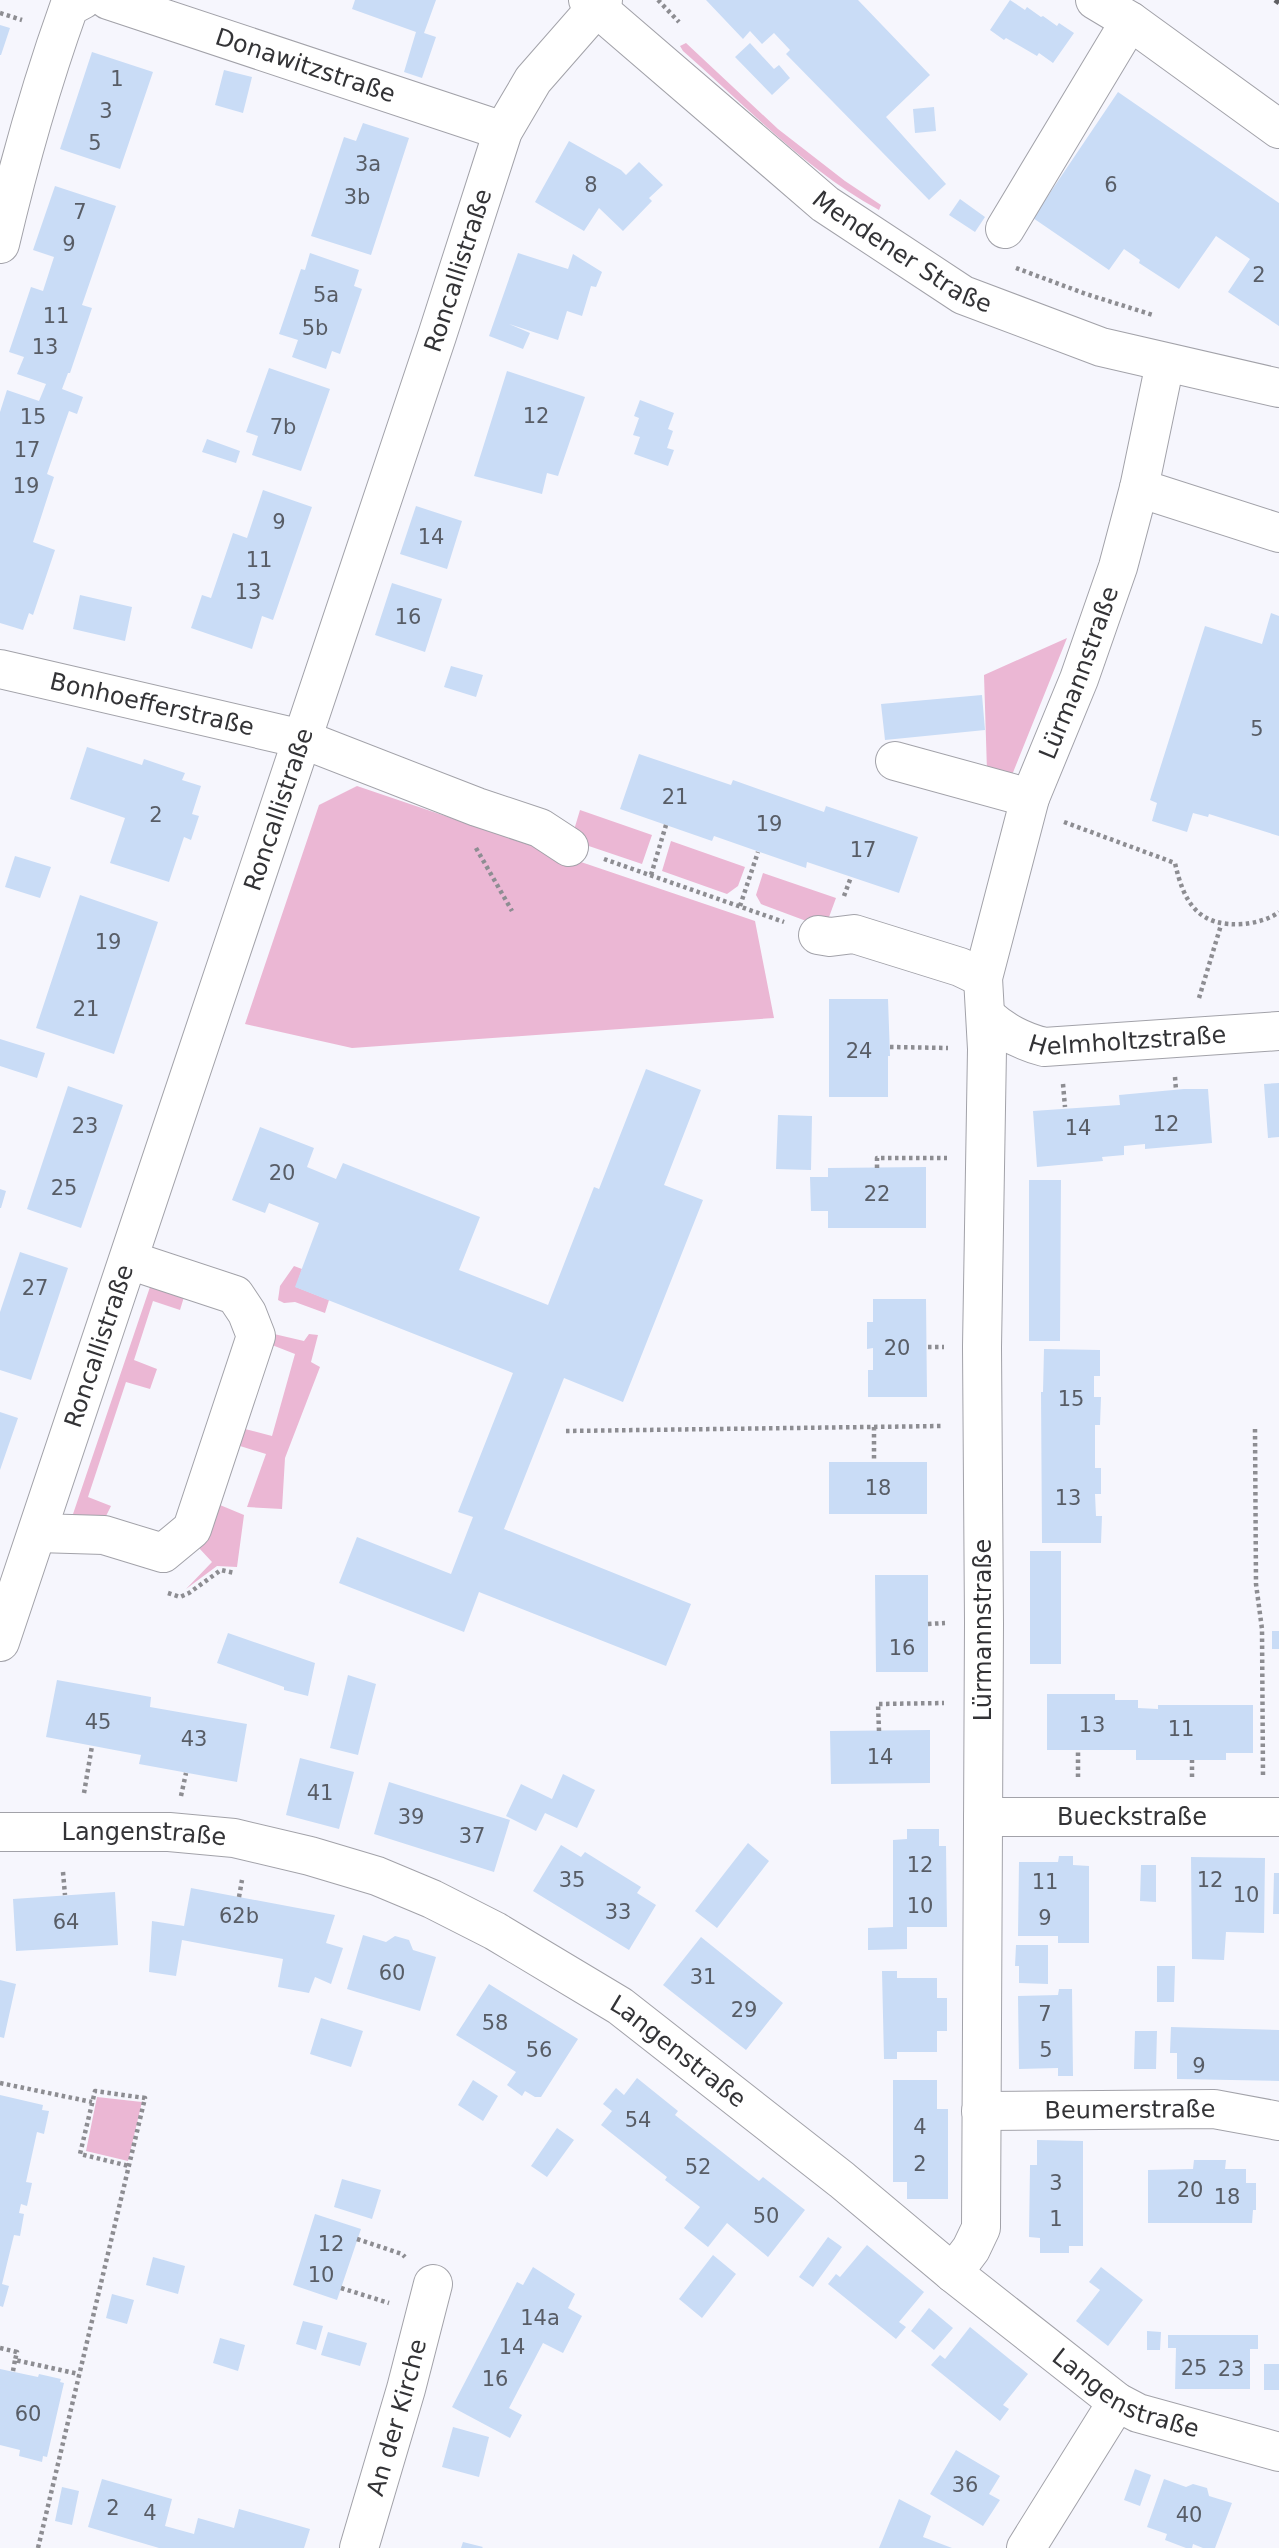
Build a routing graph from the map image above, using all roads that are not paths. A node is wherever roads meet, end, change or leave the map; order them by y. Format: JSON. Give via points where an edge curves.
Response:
{"nodes":[{"id":1,"x":82,"y":0,"type":"edge"},
{"id":2,"x":108,"y":0,"type":"edge"},
{"id":3,"x":1095,"y":0,"type":"edge"},
{"id":4,"x":595,"y":2,"type":"edge"},
{"id":5,"x":1130,"y":20,"type":"junction"},
{"id":6,"x":1279,"y":129,"type":"edge"},
{"id":7,"x":503,"y":131,"type":"junction"},
{"id":8,"x":11,"y":145,"type":"edge"},
{"id":9,"x":1005,"y":229,"type":"dead end"},
{"id":10,"x":0,"y":244,"type":"edge"},
{"id":11,"x":1166,"y":363,"type":"junction"},
{"id":12,"x":1279,"y":388,"type":"edge"},
{"id":13,"x":1139,"y":488,"type":"junction"},
{"id":14,"x":1279,"y":533,"type":"edge"},
{"id":15,"x":0,"y":669,"type":"edge"},
{"id":16,"x":302,"y":739,"type":"junction"},
{"id":17,"x":895,"y":761,"type":"dead end"},
{"id":18,"x":1029,"y":804,"type":"junction"},
{"id":19,"x":569,"y":847,"type":"road end"},
{"id":20,"x":818,"y":935,"type":"road end"},
{"id":21,"x":983,"y":978,"type":"junction"},
{"id":22,"x":1279,"y":1031,"type":"edge"},
{"id":23,"x":986,"y":1033,"type":"junction"},
{"id":24,"x":129,"y":1260,"type":"junction"},
{"id":25,"x":38,"y":1533,"type":"junction"},
{"id":26,"x":0,"y":1643,"type":"edge"},
{"id":27,"x":983,"y":1817,"type":"junction"},
{"id":28,"x":1271,"y":1817,"type":"edge"},
{"id":29,"x":0,"y":1832,"type":"edge"},
{"id":30,"x":981,"y":2111,"type":"junction"},
{"id":31,"x":1279,"y":2121,"type":"edge"},
{"id":32,"x":953,"y":2273,"type":"junction"},
{"id":33,"x":433,"y":2286,"type":"road end"},
{"id":34,"x":1117,"y":2402,"type":"junction"},
{"id":35,"x":1279,"y":2452,"type":"edge"},
{"id":36,"x":359,"y":2548,"type":"edge"},
{"id":37,"x":1026,"y":2548,"type":"edge"}],
"edges":[{"from":1,"to":8,"type":"street","via":[[69,7],[43,80]]},
{"from":2,"to":7,"type":"street","name":"Donawitzstraße"},
{"from":3,"to":5,"type":"street"},
{"from":4,"to":7,"type":"street","name":"Roncallistraße","via":[[533,79]]},
{"from":4,"to":11,"type":"street","name":"Mendener Straße","via":[[825,204],[963,295],[1101,347]]},
{"from":5,"to":6,"type":"street"},
{"from":5,"to":9,"type":"street"},
{"from":7,"to":16,"type":"street","name":"Roncallistraße"},
{"from":8,"to":10,"type":"street"},
{"from":11,"to":12,"type":"street","name":"Mendener Straße"},
{"from":11,"to":13,"type":"street","name":"Lürmannstraße"},
{"from":13,"to":14,"type":"street"},
{"from":13,"to":18,"type":"street","name":"Lürmannstraße","via":[[1095,635]]},
{"from":15,"to":16,"type":"street","name":"Bonhoefferstraße"},
{"from":16,"to":19,"type":"street","name":"Bonhoefferstraße","via":[[540,828]]},
{"from":16,"to":24,"type":"street","name":"Roncallistraße"},
{"from":17,"to":18,"type":"street"},
{"from":18,"to":21,"type":"street","name":"Lürmannstraße"},
{"from":20,"to":21,"type":"street","via":[[854,934]]},
{"from":21,"to":23,"type":"street","name":"Lürmannstraße"},
{"from":22,"to":23,"type":"street","name":"Helmholtzstraße","via":[[1044,1047],[1000,1029]]},
{"from":23,"to":27,"type":"street","name":"Lürmannstraße"},
{"from":24,"to":25,"type":"street","name":"Roncallistraße"},
{"from":24,"to":25,"type":"street","via":[[235,1295],[256,1336],[192,1530],[163,1553],[104,1535]]},
{"from":25,"to":26,"type":"street","name":"Roncallistraße"},
{"from":27,"to":28,"type":"street","name":"Bueckstraße"},
{"from":27,"to":30,"type":"street","name":"Lürmannstraße"},
{"from":29,"to":32,"type":"street","name":"Langenstraße","via":[[169,1832],[234,1838],[377,1876],[432,1899],[620,2006]]},
{"from":30,"to":31,"type":"street","name":"Beumerstraße","via":[[1214,2109]]},
{"from":30,"to":32,"type":"street","name":"Lürmannstraße","via":[[981,2228]]},
{"from":32,"to":34,"type":"street","name":"Langenstraße"},
{"from":33,"to":36,"type":"street","name":"An der Kirche"},
{"from":34,"to":35,"type":"street","name":"Langenstraße","via":[[1138,2413]]},
{"from":34,"to":37,"type":"street"}]}
